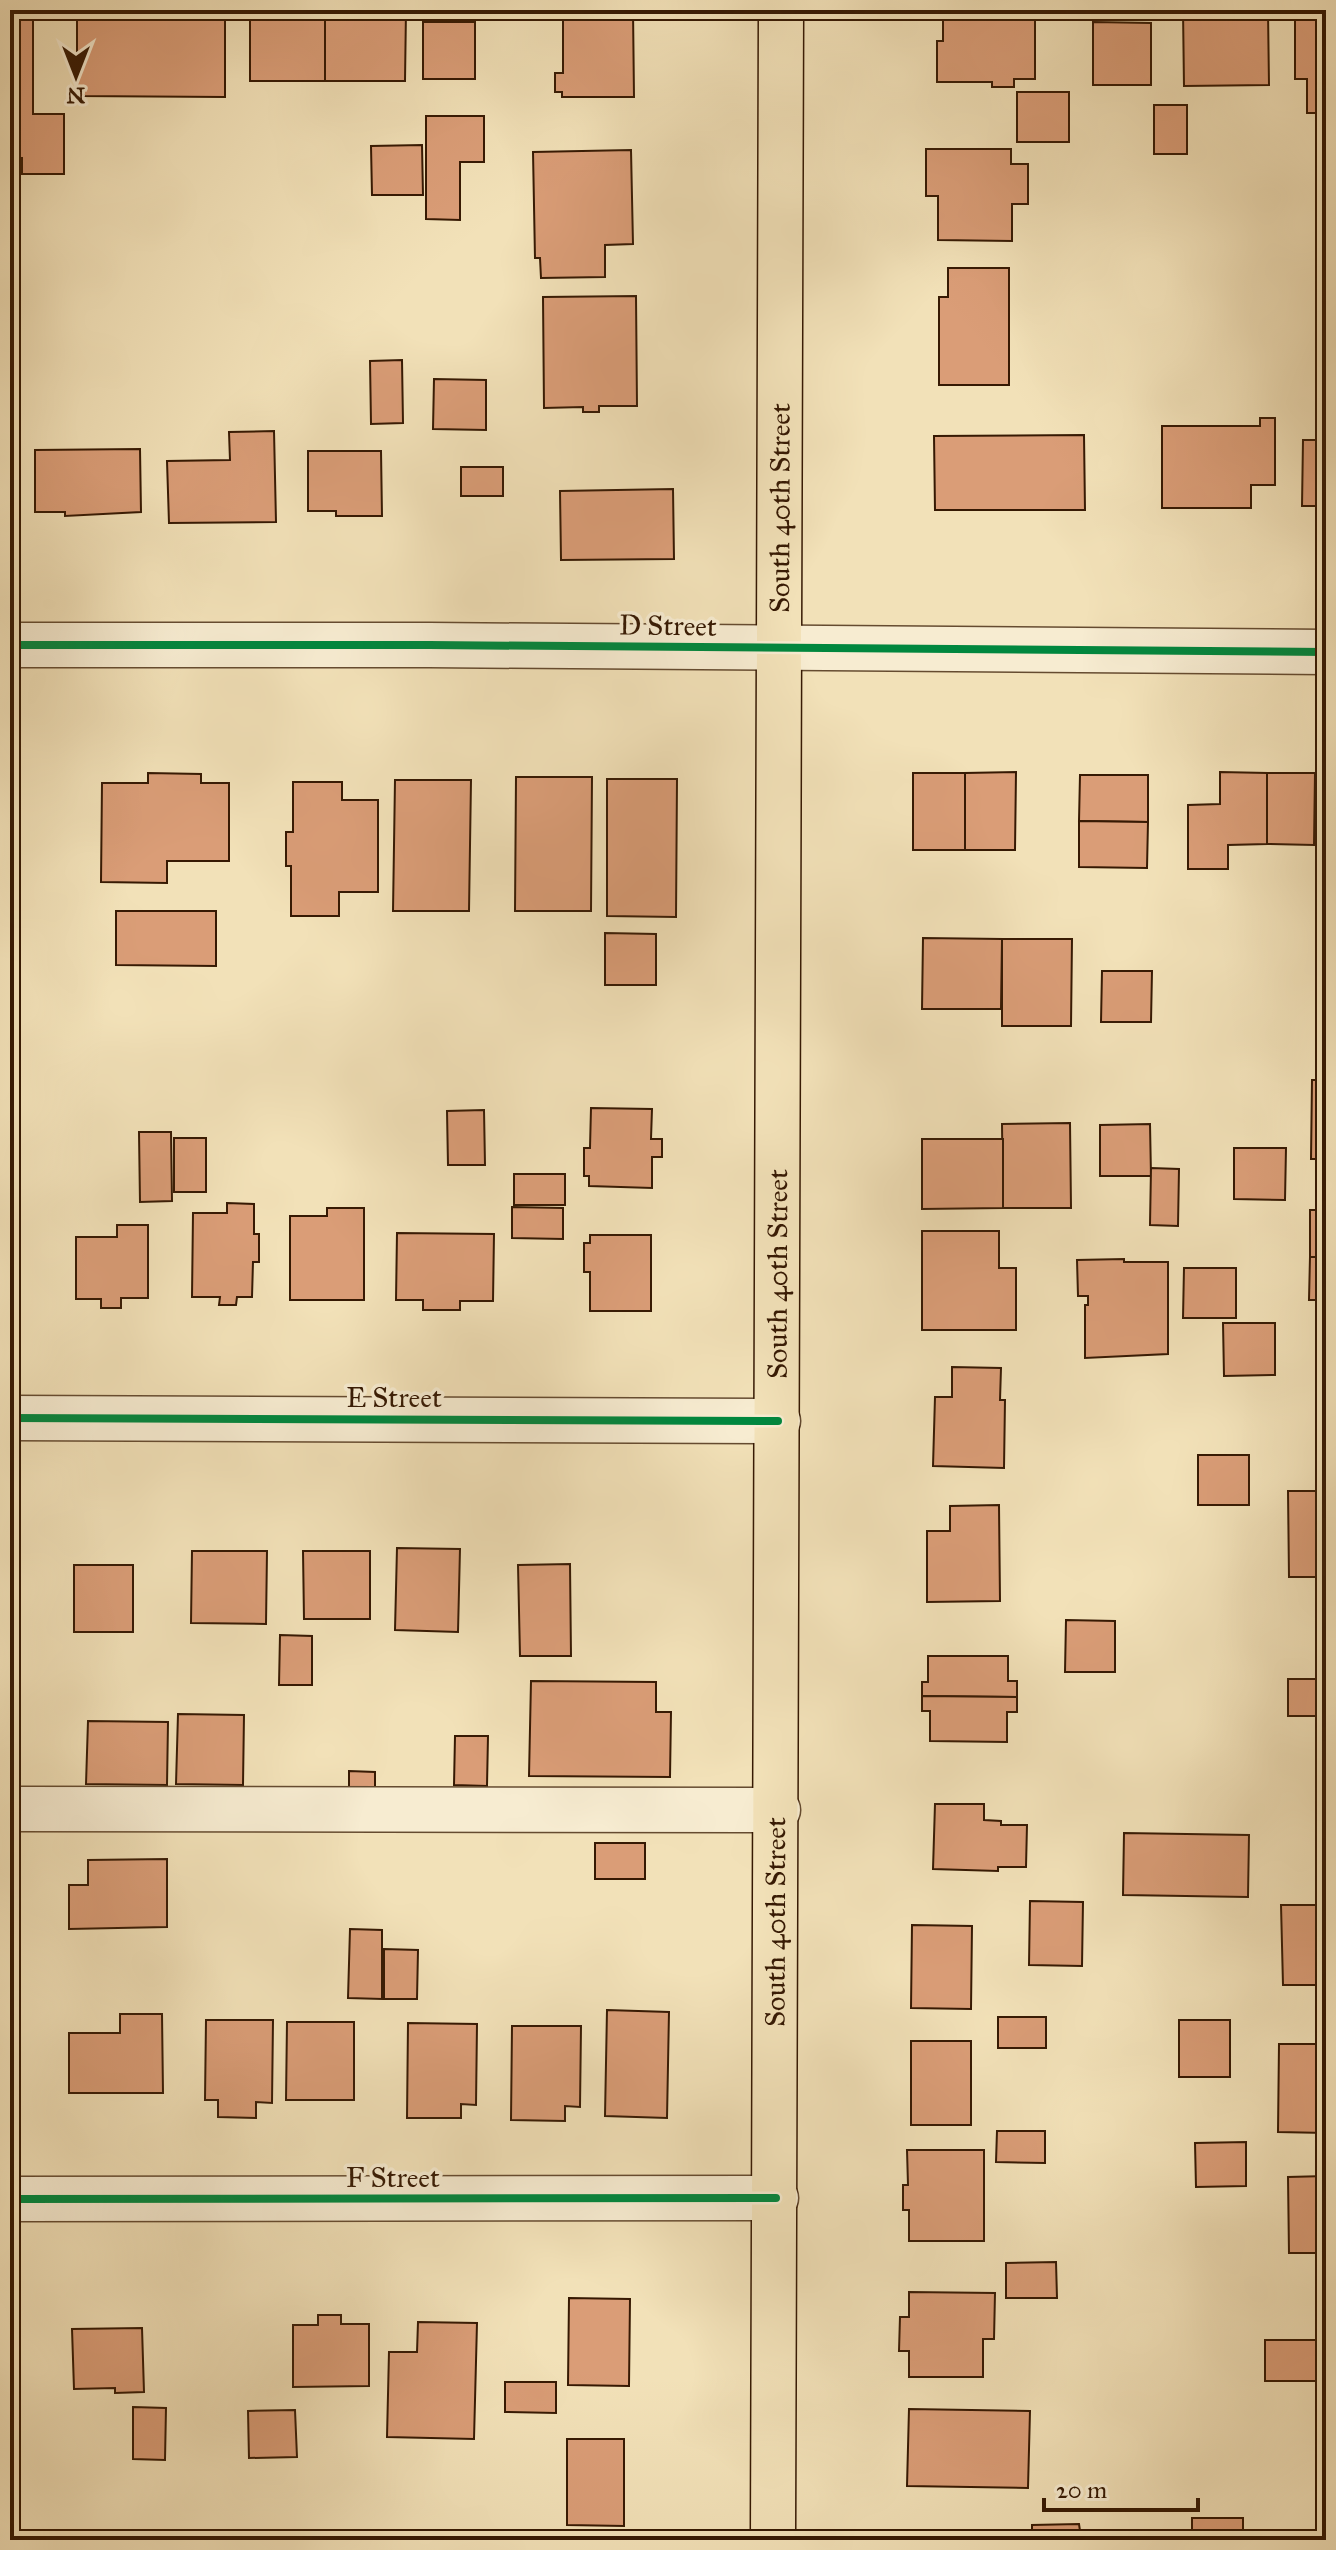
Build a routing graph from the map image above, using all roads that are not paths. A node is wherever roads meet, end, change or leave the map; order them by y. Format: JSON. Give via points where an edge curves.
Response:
{"nodes":[{"id":1,"x":781,"y":10,"type":"edge"},
{"id":2,"x":10,"y":645,"type":"edge"},
{"id":3,"x":780,"y":650,"type":"junction"},
{"id":4,"x":1326,"y":652,"type":"edge"},
{"id":5,"x":10,"y":1418,"type":"edge"},
{"id":6,"x":778,"y":1421,"type":"junction"},
{"id":7,"x":10,"y":1809,"type":"edge"},
{"id":8,"x":778,"y":1810,"type":"junction"},
{"id":9,"x":776,"y":2198,"type":"junction"},
{"id":10,"x":10,"y":2199,"type":"edge"},
{"id":11,"x":773,"y":2540,"type":"edge"}],
"edges":[{"from":1,"to":3,"type":"main road","name":"South 40th Street"},
{"from":2,"to":3,"type":"street","name":"D Street"},
{"from":3,"to":4,"type":"street","name":"D Street"},
{"from":3,"to":6,"type":"main road","name":"South 40th Street"},
{"from":5,"to":6,"type":"street","name":"E Street"},
{"from":6,"to":8,"type":"main road","name":"South 40th Street"},
{"from":7,"to":8,"type":"street"},
{"from":8,"to":9,"type":"main road","name":"South 40th Street"},
{"from":9,"to":10,"type":"street","name":"F Street"},
{"from":9,"to":11,"type":"main road","name":"South 40th Street"}]}
